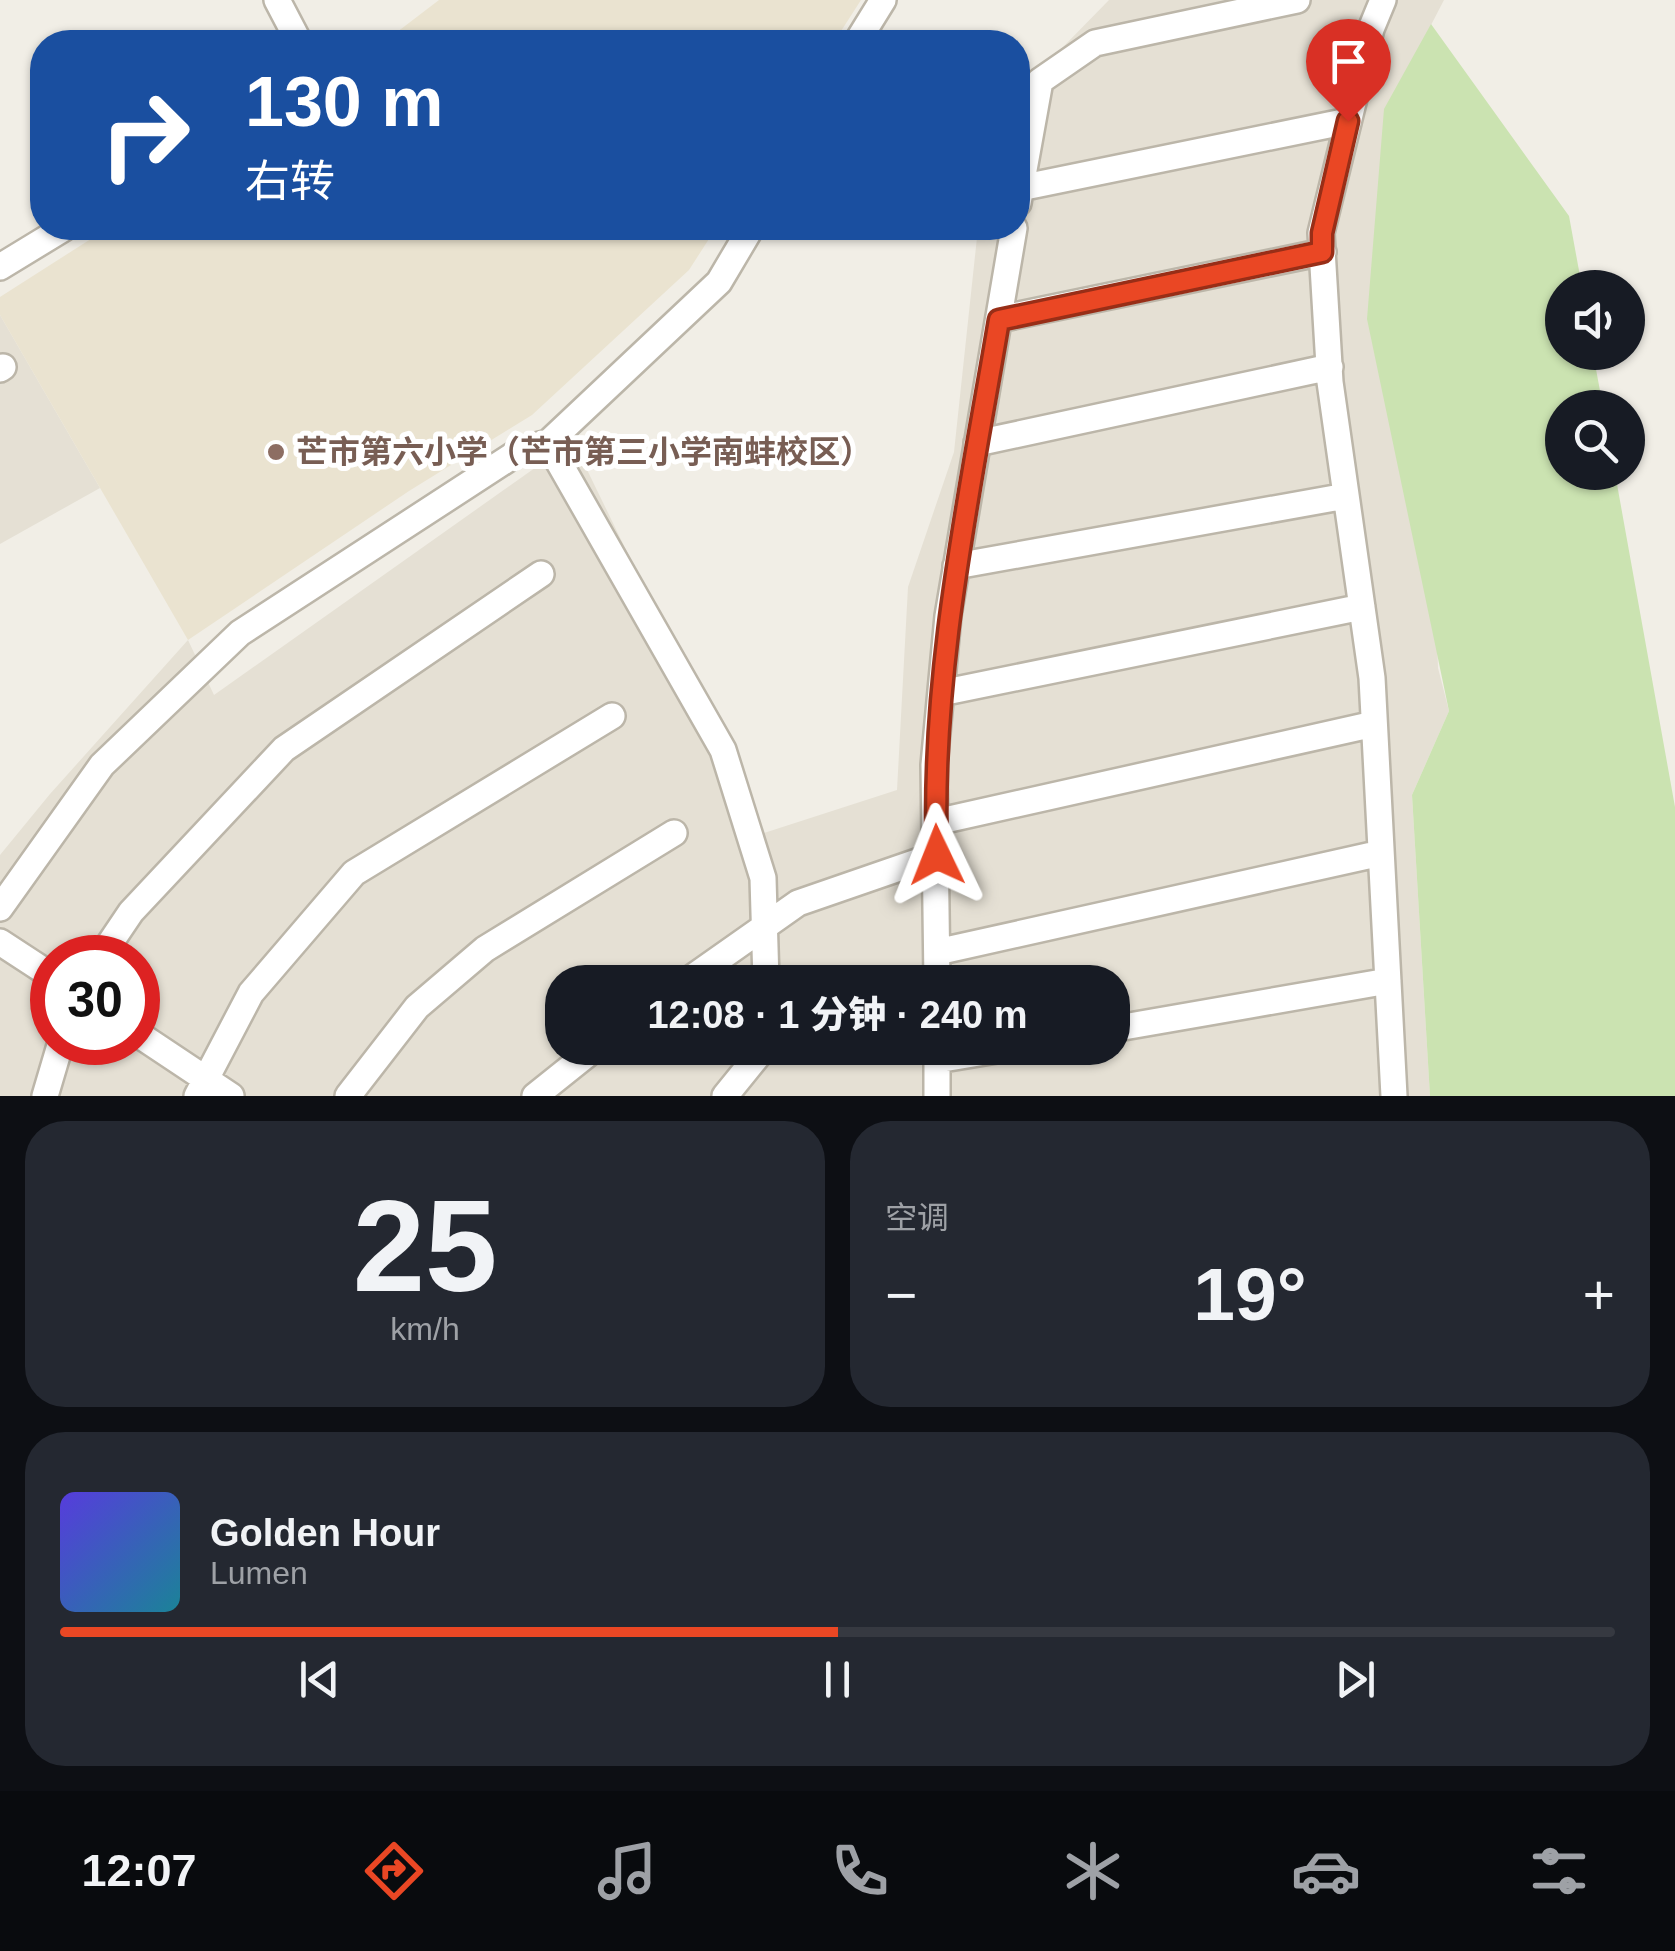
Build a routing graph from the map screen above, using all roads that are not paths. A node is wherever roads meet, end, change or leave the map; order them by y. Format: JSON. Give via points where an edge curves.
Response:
{"nodes":[{"id":1,"x":276,"y":0,"type":"edge"},
{"id":2,"x":883,"y":0,"type":"edge"},
{"id":3,"x":1297,"y":0,"type":"edge"},
{"id":4,"x":1383,"y":0,"type":"edge"},
{"id":5,"x":292,"y":30,"type":"edge"},
{"id":6,"x":864,"y":30,"type":"edge"},
{"id":7,"x":1348,"y":121,"type":"junction"},
{"id":8,"x":1030,"y":135,"type":"edge"},
{"id":9,"x":1030,"y":193,"type":"edge"},
{"id":10,"x":44,"y":240,"type":"edge"},
{"id":11,"x":743,"y":240,"type":"edge"},
{"id":12,"x":1012,"y":240,"type":"edge"},
{"id":13,"x":1322,"y":252,"type":"junction"},
{"id":14,"x":0,"y":267,"type":"edge"},
{"id":15,"x":999,"y":320,"type":"junction"},
{"id":16,"x":1330,"y":367,"type":"junction"},
{"id":17,"x":548,"y":442,"type":"junction"},
{"id":18,"x":978,"y":443,"type":"junction"},
{"id":19,"x":1346,"y":496,"type":"junction"},
{"id":20,"x":956,"y":566,"type":"junction"},
{"id":21,"x":541,"y":574,"type":"dead end"},
{"id":22,"x":1362,"y":607,"type":"junction"},
{"id":23,"x":940,"y":693,"type":"junction"},
{"id":24,"x":612,"y":716,"type":"dead end"},
{"id":25,"x":1374,"y":724,"type":"junction"},
{"id":26,"x":936,"y":822,"type":"junction"},
{"id":27,"x":674,"y":833,"type":"dead end"},
{"id":28,"x":1381,"y":853,"type":"junction"},
{"id":29,"x":937,"y":855,"type":"junction"},
{"id":30,"x":0,"y":908,"type":"edge"},
{"id":31,"x":767,"y":925,"type":"junction"},
{"id":32,"x":116,"y":935,"type":"edge"},
{"id":33,"x":0,"y":942,"type":"edge"},
{"id":34,"x":937,"y":952,"type":"junction"},
{"id":35,"x":30,"y":962,"type":"edge"},
{"id":36,"x":710,"y":965,"type":"edge"},
{"id":37,"x":766,"y":965,"type":"edge"},
{"id":38,"x":937,"y":965,"type":"edge"},
{"id":39,"x":1388,"y":981,"type":"junction"},
{"id":40,"x":1130,"y":1027,"type":"edge"},
{"id":41,"x":160,"y":1053,"type":"edge"},
{"id":42,"x":53,"y":1065,"type":"edge"},
{"id":43,"x":573,"y":1065,"type":"edge"},
{"id":44,"x":750,"y":1065,"type":"edge"},
{"id":45,"x":937,"y":1065,"type":"edge"},
{"id":46,"x":200,"y":1088,"type":"edge"},
{"id":47,"x":44,"y":1096,"type":"edge"},
{"id":48,"x":231,"y":1096,"type":"edge"},
{"id":49,"x":348,"y":1096,"type":"edge"},
{"id":50,"x":534,"y":1096,"type":"edge"},
{"id":51,"x":725,"y":1096,"type":"edge"},
{"id":52,"x":937,"y":1096,"type":"edge"},
{"id":53,"x":1394,"y":1096,"type":"edge"}],
"edges":[{"from":1,"to":5,"type":"street"},
{"from":2,"to":6,"type":"street"},
{"from":3,"to":8,"type":"street","via":[[1095,43],[1040,81]]},
{"from":4,"to":7,"type":"street"},
{"from":7,"to":9,"type":"street"},
{"from":7,"to":13,"type":"street"},
{"from":10,"to":14,"type":"street"},
{"from":11,"to":17,"type":"street","via":[[720,282]]},
{"from":12,"to":15,"type":"street"},
{"from":13,"to":15,"type":"street"},
{"from":13,"to":16,"type":"street"},
{"from":15,"to":18,"type":"street"},
{"from":16,"to":18,"type":"street"},
{"from":16,"to":19,"type":"street"},
{"from":17,"to":30,"type":"street","via":[[523,449],[240,633],[102,766]]},
{"from":17,"to":31,"type":"street","via":[[723,750],[763,878]]},
{"from":18,"to":20,"type":"street"},
{"from":19,"to":20,"type":"street"},
{"from":19,"to":22,"type":"street"},
{"from":20,"to":23,"type":"street"},
{"from":21,"to":32,"type":"street","via":[[284,748]]},
{"from":22,"to":23,"type":"street"},
{"from":22,"to":25,"type":"street"},
{"from":23,"to":26,"type":"street"},
{"from":24,"to":46,"type":"street","via":[[354,873],[251,992]]},
{"from":25,"to":26,"type":"street"},
{"from":25,"to":28,"type":"street"},
{"from":26,"to":29,"type":"street"},
{"from":27,"to":49,"type":"street","via":[[485,948],[416,1007]]},
{"from":28,"to":34,"type":"street"},
{"from":28,"to":39,"type":"street"},
{"from":29,"to":31,"type":"street","via":[[798,903]]},
{"from":29,"to":34,"type":"street"},
{"from":31,"to":36,"type":"street"},
{"from":31,"to":37,"type":"street"},
{"from":33,"to":35,"type":"street"},
{"from":34,"to":38,"type":"street"},
{"from":39,"to":40,"type":"street"},
{"from":39,"to":53,"type":"street"},
{"from":41,"to":46,"type":"street"},
{"from":42,"to":47,"type":"street"},
{"from":43,"to":50,"type":"street"},
{"from":44,"to":51,"type":"street"},
{"from":45,"to":52,"type":"street"},
{"from":46,"to":48,"type":"street"}]}
